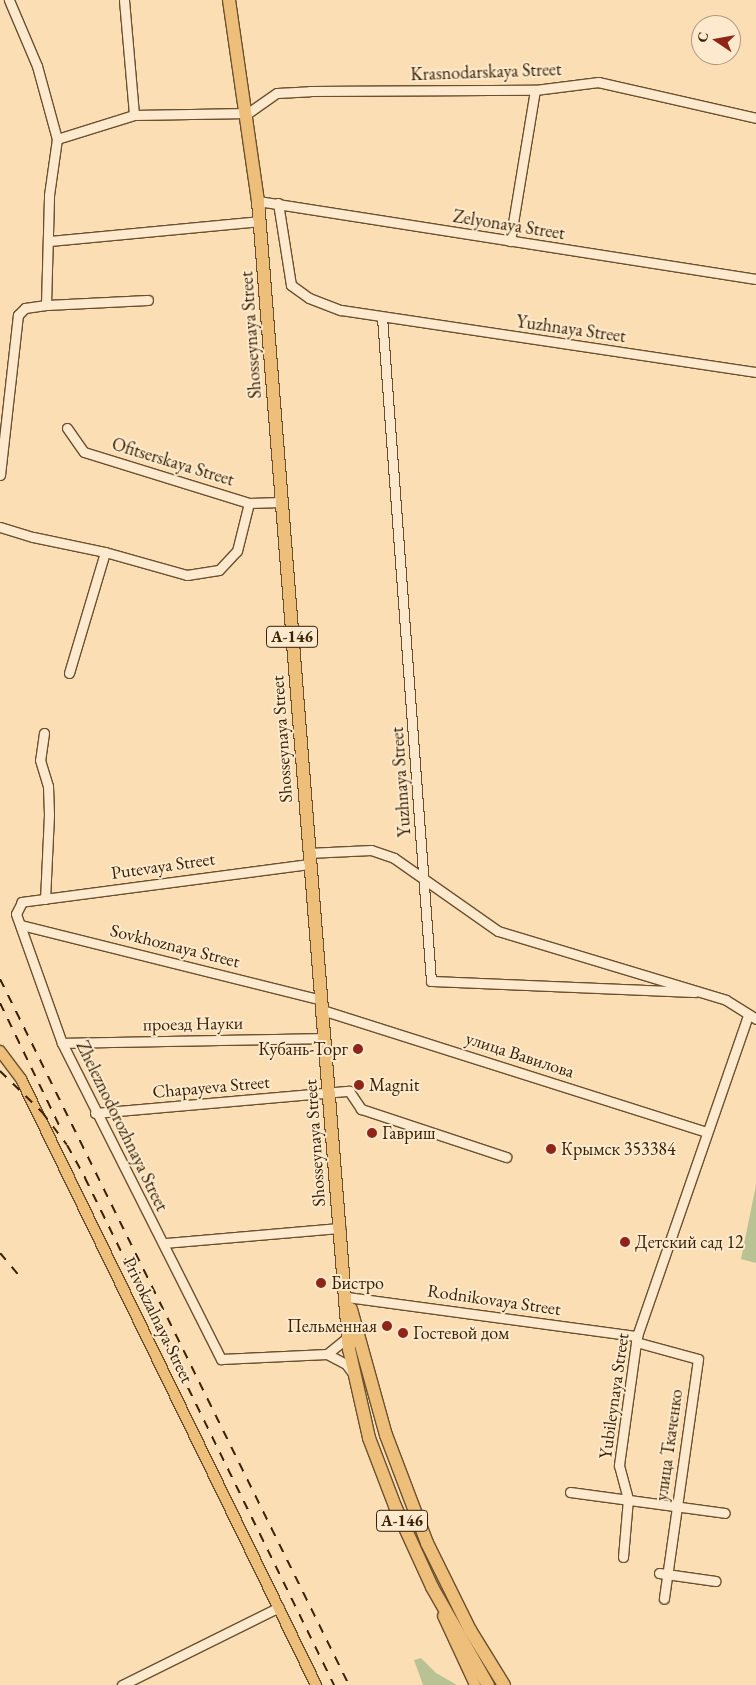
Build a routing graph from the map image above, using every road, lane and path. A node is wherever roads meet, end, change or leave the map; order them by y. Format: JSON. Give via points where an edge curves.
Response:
{"nodes":[{"id":1,"x":10,"y":0,"type":"edge"},
{"id":2,"x":124,"y":0,"type":"edge"},
{"id":3,"x":229,"y":0,"type":"edge"},
{"id":4,"x":535,"y":90,"type":"junction"},
{"id":5,"x":248,"y":114,"type":"junction"},
{"id":6,"x":134,"y":115,"type":"junction"},
{"id":7,"x":756,"y":118,"type":"edge"},
{"id":8,"x":57,"y":139,"type":"junction"},
{"id":9,"x":258,"y":200,"type":"junction"},
{"id":10,"x":278,"y":203,"type":"junction"},
{"id":11,"x":260,"y":221,"type":"junction"},
{"id":12,"x":49,"y":241,"type":"junction"},
{"id":13,"x":510,"y":242,"type":"junction"},
{"id":14,"x":756,"y":279,"type":"edge"},
{"id":15,"x":148,"y":300,"type":"dead end"},
{"id":16,"x":46,"y":305,"type":"junction"},
{"id":17,"x":382,"y":317,"type":"junction"},
{"id":18,"x":756,"y":372,"type":"edge"},
{"id":19,"x":67,"y":428,"type":"dead end"},
{"id":20,"x":0,"y":475,"type":"edge"},
{"id":21,"x":281,"y":502,"type":"junction"},
{"id":22,"x":248,"y":503,"type":"junction"},
{"id":23,"x":0,"y":527,"type":"edge"},
{"id":24,"x":105,"y":552,"type":"junction"},
{"id":25,"x":69,"y":673,"type":"dead end"},
{"id":26,"x":44,"y":733,"type":"dead end"},
{"id":27,"x":309,"y":858,"type":"junction"},
{"id":28,"x":425,"y":878,"type":"junction"},
{"id":29,"x":45,"y":900,"type":"junction"},
{"id":30,"x":22,"y":902,"type":"joint"},
{"id":31,"x":21,"y":924,"type":"junction"},
{"id":32,"x":695,"y":992,"type":"junction"},
{"id":33,"x":322,"y":1005,"type":"junction"},
{"id":34,"x":752,"y":1017,"type":"edge"},
{"id":35,"x":324,"y":1038,"type":"junction"},
{"id":36,"x":62,"y":1043,"type":"junction"},
{"id":37,"x":0,"y":1051,"type":"edge"},
{"id":38,"x":329,"y":1094,"type":"junction"},
{"id":39,"x":95,"y":1114,"type":"junction"},
{"id":40,"x":707,"y":1132,"type":"junction"},
{"id":41,"x":506,"y":1157,"type":"dead end"},
{"id":42,"x":340,"y":1228,"type":"junction"},
{"id":43,"x":164,"y":1243,"type":"junction"},
{"id":44,"x":347,"y":1297,"type":"junction"},
{"id":45,"x":348,"y":1337,"type":"junction"},
{"id":46,"x":637,"y":1339,"type":"junction"},
{"id":47,"x":327,"y":1354,"type":"junction"},
{"id":48,"x":353,"y":1374,"type":"junction"},
{"id":49,"x":570,"y":1492,"type":"dead end"},
{"id":50,"x":628,"y":1499,"type":"junction"},
{"id":51,"x":677,"y":1506,"type":"junction"},
{"id":52,"x":725,"y":1513,"type":"dead end"},
{"id":53,"x":623,"y":1557,"type":"dead end"},
{"id":54,"x":663,"y":1573,"type":"junction"},
{"id":55,"x":714,"y":1581,"type":"dead end"},
{"id":56,"x":432,"y":1587,"type":"junction"},
{"id":57,"x":664,"y":1598,"type":"dead end"},
{"id":58,"x":279,"y":1607,"type":"junction"},
{"id":59,"x":122,"y":1685,"type":"edge"},
{"id":60,"x":316,"y":1685,"type":"edge"},
{"id":61,"x":475,"y":1685,"type":"edge"},
{"id":62,"x":488,"y":1685,"type":"edge"},
{"id":63,"x":504,"y":1685,"type":"edge"}],
"edges":[{"from":1,"to":8,"type":"street","via":[[37,66]]},
{"from":2,"to":6,"type":"street"},
{"from":3,"to":5,"type":"highway","name":"Shosseynaya Street","number":"А-146"},
{"from":4,"to":5,"type":"street","name":"Krasnodarskaya Street","via":[[277,93]]},
{"from":4,"to":7,"type":"street","name":"Krasnodarskaya Street","via":[[598,82]]},
{"from":4,"to":13,"type":"street"},
{"from":5,"to":6,"type":"street"},
{"from":5,"to":9,"type":"highway","name":"Shosseynaya Street","number":"А-146"},
{"from":6,"to":8,"type":"street"},
{"from":8,"to":12,"type":"street","via":[[49,195]]},
{"from":9,"to":10,"type":"street","name":"Zelyonaya Street"},
{"from":9,"to":11,"type":"highway","name":"Shosseynaya Street","number":"А-146"},
{"from":10,"to":13,"type":"street","name":"Zelyonaya Street"},
{"from":10,"to":17,"type":"street","name":"Yuzhnaya Street","via":[[291,285],[309,298],[341,310]]},
{"from":11,"to":12,"type":"street"},
{"from":11,"to":21,"type":"highway","name":"Shosseynaya Street","number":"А-146"},
{"from":12,"to":16,"type":"street"},
{"from":13,"to":14,"type":"street","name":"Zelyonaya Street"},
{"from":15,"to":16,"type":"street"},
{"from":16,"to":20,"type":"street","via":[[24,308],[18,315]]},
{"from":17,"to":18,"type":"street","name":"Yuzhnaya Street"},
{"from":17,"to":28,"type":"street","name":"Yuzhnaya Street"},
{"from":19,"to":22,"type":"street","name":"Ofitserskaya Street","via":[[84,452]]},
{"from":21,"to":22,"type":"street","name":"Ofitserskaya Street"},
{"from":21,"to":27,"type":"highway","name":"Shosseynaya Street","number":"А-146"},
{"from":22,"to":24,"type":"street","via":[[237,551],[219,570],[187,575]]},
{"from":23,"to":24,"type":"street"},
{"from":24,"to":25,"type":"street"},
{"from":26,"to":29,"type":"street","via":[[40,760],[48,786],[49,814]]},
{"from":27,"to":28,"type":"street","name":"Putevaya Street","via":[[371,850],[394,858]]},
{"from":27,"to":29,"type":"street","name":"Putevaya Street"},
{"from":27,"to":33,"type":"highway","name":"Shosseynaya Street","number":"А-146"},
{"from":28,"to":32,"type":"street","name":"Putevaya Street","via":[[498,931]]},
{"from":28,"to":32,"type":"street","name":"Yuzhnaya Street","via":[[431,981]]},
{"from":29,"to":30,"type":"street","name":"Putevaya Street"},
{"from":30,"to":31,"type":"street","name":"Zheleznodorozhnaya Street","via":[[16,914]]},
{"from":31,"to":33,"type":"street","name":"Sovkhoznaya Street"},
{"from":31,"to":36,"type":"street","name":"Zheleznodorozhnaya Street"},
{"from":32,"to":34,"type":"street","via":[[726,1000]]},
{"from":33,"to":35,"type":"highway","name":"Shosseynaya Street","number":"А-146"},
{"from":33,"to":40,"type":"street","name":"улица Вавилова"},
{"from":34,"to":40,"type":"street","name":"Yubileynaya Street"},
{"from":35,"to":36,"type":"street","name":"проезд Науки"},
{"from":35,"to":38,"type":"highway","name":"Shosseynaya Street","number":"А-146"},
{"from":36,"to":39,"type":"street","name":"Zheleznodorozhnaya Street"},
{"from":37,"to":58,"type":"main road","name":"Privokzalnaya Street","via":[[21,1079]]},
{"from":38,"to":39,"type":"street","name":"Chapayeva Street"},
{"from":38,"to":41,"type":"street","name":"Chapayeva Street","via":[[349,1091],[361,1109]]},
{"from":38,"to":42,"type":"highway","name":"Shosseynaya Street","number":"А-146"},
{"from":39,"to":43,"type":"street","name":"Zheleznodorozhnaya Street"},
{"from":40,"to":46,"type":"street","name":"Yubileynaya Street"},
{"from":42,"to":43,"type":"street"},
{"from":42,"to":44,"type":"highway","name":"Shosseynaya Street","number":"А-146"},
{"from":43,"to":47,"type":"street","name":"Zheleznodorozhnaya Street","via":[[221,1359]]},
{"from":44,"to":45,"type":"highway","number":"А-146"},
{"from":44,"to":46,"type":"street","name":"Rodnikovaya Street"},
{"from":44,"to":63,"type":"highway","number":"А-146","via":[[386,1435],[420,1526],[470,1630]]},
{"from":45,"to":47,"type":"street"},
{"from":45,"to":48,"type":"highway","number":"А-146"},
{"from":46,"to":50,"type":"street","name":"Yubileynaya Street","via":[[619,1464]]},
{"from":46,"to":51,"type":"street","name":"улица Ткаченко","via":[[698,1359]]},
{"from":47,"to":48,"type":"street","via":[[346,1364]]},
{"from":48,"to":56,"type":"highway","number":"А-146","via":[[373,1447]]},
{"from":49,"to":50,"type":"street"},
{"from":50,"to":51,"type":"street"},
{"from":50,"to":53,"type":"street","name":"Yubileynaya Street"},
{"from":51,"to":52,"type":"street"},
{"from":51,"to":54,"type":"street","name":"улица Ткаченко"},
{"from":54,"to":55,"type":"street"},
{"from":54,"to":57,"type":"street","name":"улица Ткаченко"},
{"from":56,"to":61,"type":"main road","number":"А-146"},
{"from":56,"to":62,"type":"highway","number":"А-146"},
{"from":58,"to":59,"type":"street"},
{"from":58,"to":60,"type":"main road","name":"Privokzalnaya Street"}]}
